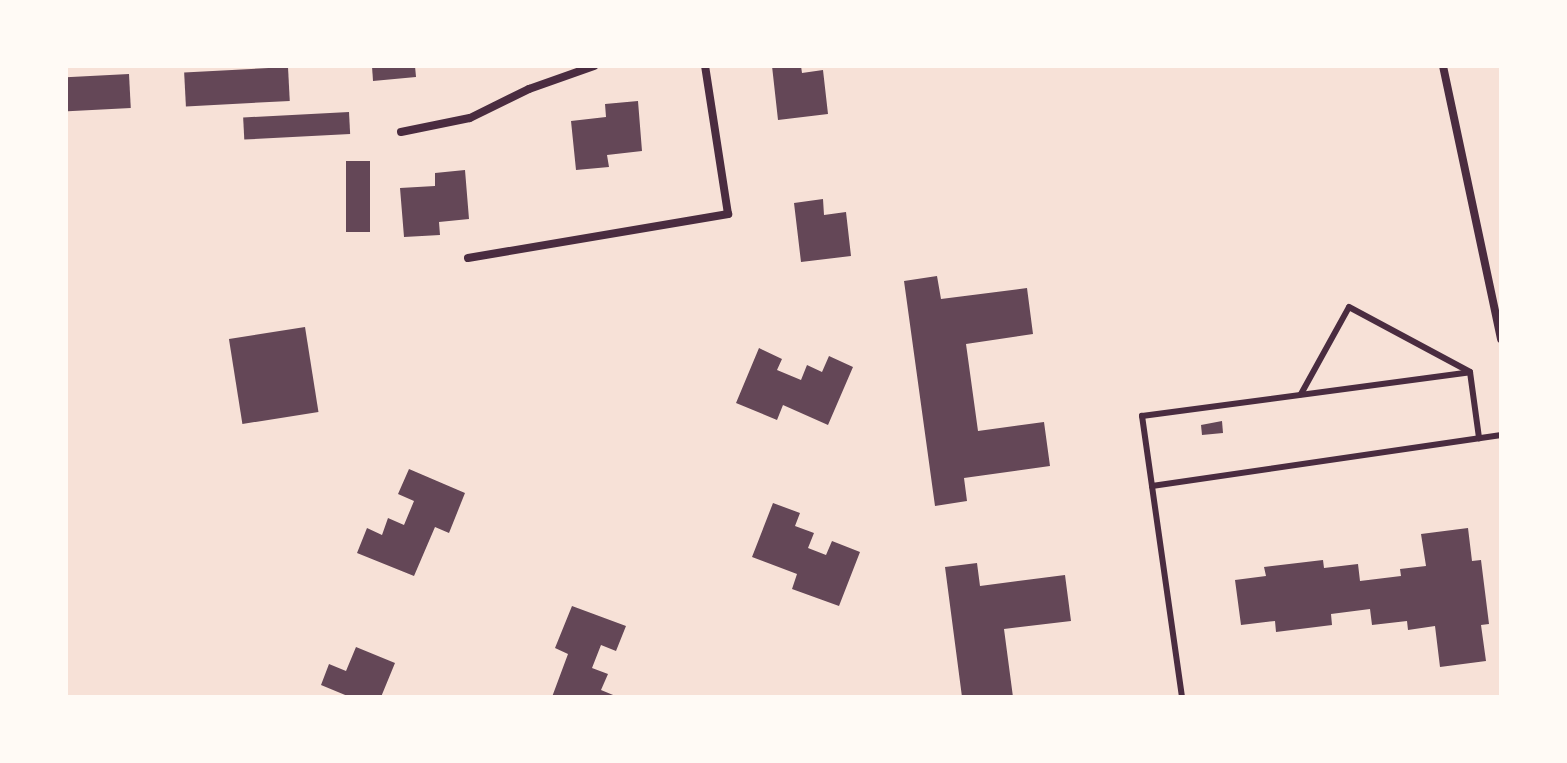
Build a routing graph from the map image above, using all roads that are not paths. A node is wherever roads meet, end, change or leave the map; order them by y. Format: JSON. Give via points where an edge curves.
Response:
{"nodes":[{"id":1,"x":594,"y":66,"type":"edge"},
{"id":2,"x":705,"y":66,"type":"edge"},
{"id":3,"x":1443,"y":66,"type":"edge"},
{"id":4,"x":401,"y":132,"type":"dead end"},
{"id":5,"x":468,"y":258,"type":"dead end"},
{"id":6,"x":1501,"y":339,"type":"edge"},
{"id":7,"x":1470,"y":372,"type":"junction"},
{"id":8,"x":1301,"y":394,"type":"junction"},
{"id":9,"x":1501,"y":435,"type":"edge"},
{"id":10,"x":1479,"y":438,"type":"junction"},
{"id":11,"x":1152,"y":486,"type":"junction"},
{"id":12,"x":1182,"y":697,"type":"edge"}],
"edges":[{"from":1,"to":4,"type":"street","via":[[470,118]]},
{"from":2,"to":5,"type":"street","via":[[728,214]]},
{"from":3,"to":6,"type":"street"},
{"from":7,"to":8,"type":"lane"},
{"from":7,"to":8,"type":"lane","via":[[1349,307]]},
{"from":7,"to":10,"type":"lane"},
{"from":8,"to":11,"type":"lane","via":[[1142,416]]},
{"from":9,"to":10,"type":"lane"},
{"from":10,"to":11,"type":"lane"},
{"from":11,"to":12,"type":"lane"}]}
